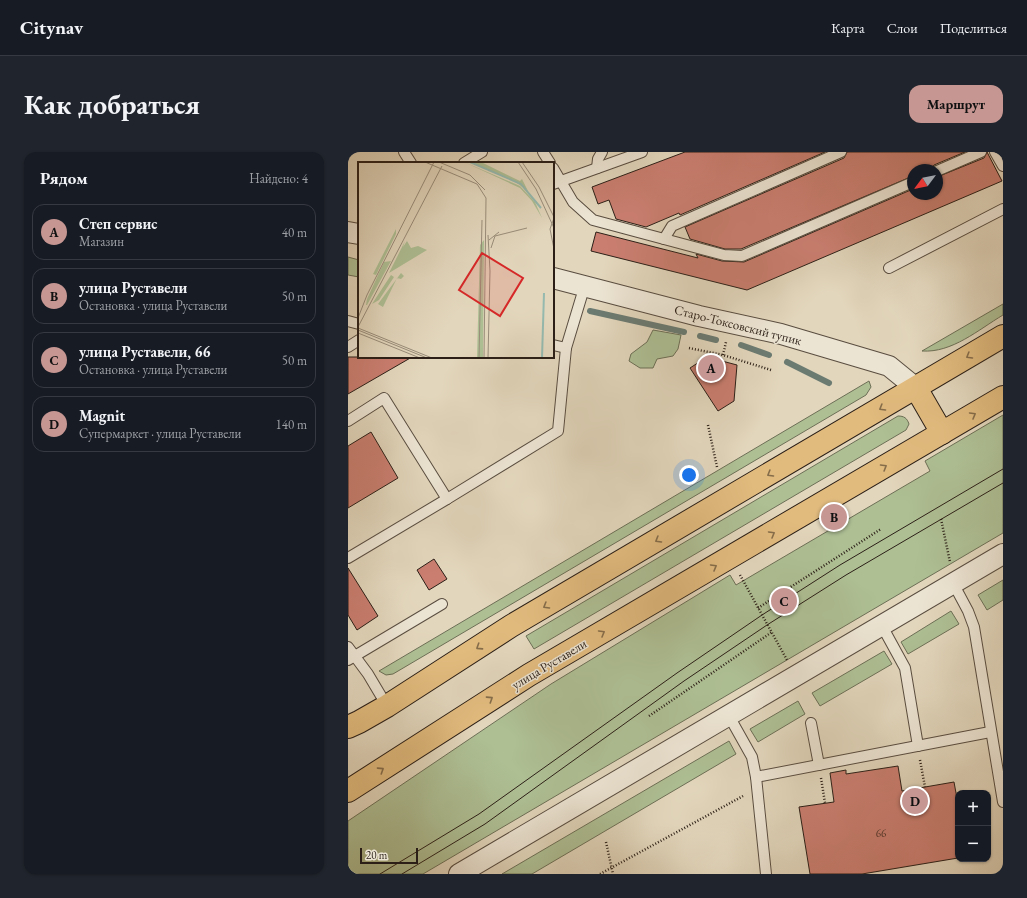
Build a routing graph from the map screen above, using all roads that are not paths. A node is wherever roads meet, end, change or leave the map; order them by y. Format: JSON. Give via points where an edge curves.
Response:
{"nodes":[{"id":1,"x":404,"y":152,"type":"edge"},
{"id":2,"x":482,"y":152,"type":"edge"},
{"id":3,"x":543,"y":152,"type":"edge"},
{"id":4,"x":602,"y":152,"type":"edge"},
{"id":5,"x":642,"y":152,"type":"edge"},
{"id":6,"x":841,"y":152,"type":"edge"},
{"id":7,"x":981,"y":152,"type":"edge"},
{"id":8,"x":995,"y":152,"type":"edge"},
{"id":9,"x":410,"y":162,"type":"edge"},
{"id":10,"x":466,"y":162,"type":"edge"},
{"id":11,"x":549,"y":162,"type":"edge"},
{"id":12,"x":1003,"y":166,"type":"edge"},
{"id":13,"x":597,"y":168,"type":"junction"},
{"id":14,"x":943,"y":168,"type":"edge"},
{"id":15,"x":554,"y":172,"type":"edge"},
{"id":16,"x":557,"y":182,"type":"edge"},
{"id":17,"x":907,"y":185,"type":"edge"},
{"id":18,"x":1003,"y":209,"type":"edge"},
{"id":19,"x":348,"y":232,"type":"edge"},
{"id":20,"x":358,"y":234,"type":"edge"},
{"id":21,"x":664,"y":239,"type":"junction"},
{"id":22,"x":889,"y":268,"type":"dead end"},
{"id":23,"x":554,"y":278,"type":"edge"},
{"id":24,"x":585,"y":285,"type":"junction"},
{"id":25,"x":348,"y":321,"type":"edge"},
{"id":26,"x":358,"y":324,"type":"edge"},
{"id":27,"x":1003,"y":336,"type":"edge"},
{"id":28,"x":358,"y":341,"type":"edge"},
{"id":29,"x":554,"y":345,"type":"edge"},
{"id":30,"x":348,"y":347,"type":"edge"},
{"id":31,"x":566,"y":348,"type":"junction"},
{"id":32,"x":916,"y":388,"type":"junction"},
{"id":33,"x":1003,"y":397,"type":"edge"},
{"id":34,"x":348,"y":421,"type":"edge"},
{"id":35,"x":942,"y":433,"type":"junction"},
{"id":36,"x":447,"y":499,"type":"junction"},
{"id":37,"x":1003,"y":554,"type":"edge"},
{"id":38,"x":348,"y":558,"type":"edge"},
{"id":39,"x":953,"y":583,"type":"junction"},
{"id":40,"x":442,"y":604,"type":"dead end"},
{"id":41,"x":882,"y":626,"type":"junction"},
{"id":42,"x":348,"y":647,"type":"edge"},
{"id":43,"x":351,"y":658,"type":"edge"},
{"id":44,"x":387,"y":706,"type":"junction"},
{"id":45,"x":729,"y":716,"type":"junction"},
{"id":46,"x":811,"y":723,"type":"dead end"},
{"id":47,"x":354,"y":724,"type":"edge"},
{"id":48,"x":990,"y":732,"type":"junction"},
{"id":49,"x":918,"y":746,"type":"junction"},
{"id":50,"x":819,"y":765,"type":"junction"},
{"id":51,"x":756,"y":777,"type":"junction"},
{"id":52,"x":348,"y":791,"type":"edge"},
{"id":53,"x":1003,"y":802,"type":"edge"},
{"id":54,"x":459,"y":874,"type":"edge"},
{"id":55,"x":766,"y":874,"type":"edge"}],
"edges":[{"from":1,"to":9,"type":"lane"},
{"from":2,"to":10,"type":"lane"},
{"from":3,"to":11,"type":"lane"},
{"from":4,"to":13,"type":"lane"},
{"from":5,"to":13,"type":"lane"},
{"from":6,"to":21,"type":"lane","via":[[672,226]]},
{"from":7,"to":14,"type":"lane"},
{"from":8,"to":12,"type":"lane"},
{"from":13,"to":16,"type":"lane"},
{"from":15,"to":16,"type":"lane"},
{"from":16,"to":21,"type":"lane","via":[[573,202],[593,220]]},
{"from":17,"to":21,"type":"lane","via":[[742,256],[724,255]]},
{"from":18,"to":22,"type":"lane"},
{"from":19,"to":20,"type":"street"},
{"from":23,"to":24,"type":"street","name":"Старо-Токсовский тупик"},
{"from":24,"to":31,"type":"lane"},
{"from":24,"to":32,"type":"street","name":"Старо-Токсовский тупик","via":[[699,316],[781,334],[888,366]]},
{"from":25,"to":26,"type":"lane"},
{"from":27,"to":32,"type":"main road","one_way":true},
{"from":28,"to":30,"type":"lane"},
{"from":29,"to":31,"type":"lane"},
{"from":31,"to":36,"type":"lane","via":[[558,431]]},
{"from":32,"to":35,"type":"main road"},
{"from":32,"to":44,"type":"main road","one_way":true,"via":[[511,626]]},
{"from":35,"to":33,"type":"main road","name":"улица Руставели","one_way":true},
{"from":34,"to":36,"type":"lane","via":[[384,398]]},
{"from":52,"to":35,"type":"main road","name":"улица Руставели","one_way":true,"via":[[529,675]]},
{"from":36,"to":38,"type":"lane"},
{"from":37,"to":39,"type":"street"},
{"from":39,"to":41,"type":"street"},
{"from":39,"to":48,"type":"lane","via":[[974,627]]},
{"from":40,"to":43,"type":"lane"},
{"from":41,"to":45,"type":"street"},
{"from":41,"to":49,"type":"lane","via":[[905,668]]},
{"from":42,"to":43,"type":"lane"},
{"from":43,"to":44,"type":"lane","via":[[368,674]]},
{"from":44,"to":47,"type":"main road"},
{"from":45,"to":51,"type":"lane","via":[[752,757]]},
{"from":45,"to":54,"type":"street"},
{"from":46,"to":50,"type":"lane"},
{"from":48,"to":49,"type":"lane"},
{"from":48,"to":53,"type":"lane"},
{"from":49,"to":50,"type":"lane"},
{"from":50,"to":51,"type":"lane"},
{"from":51,"to":55,"type":"lane"}]}
